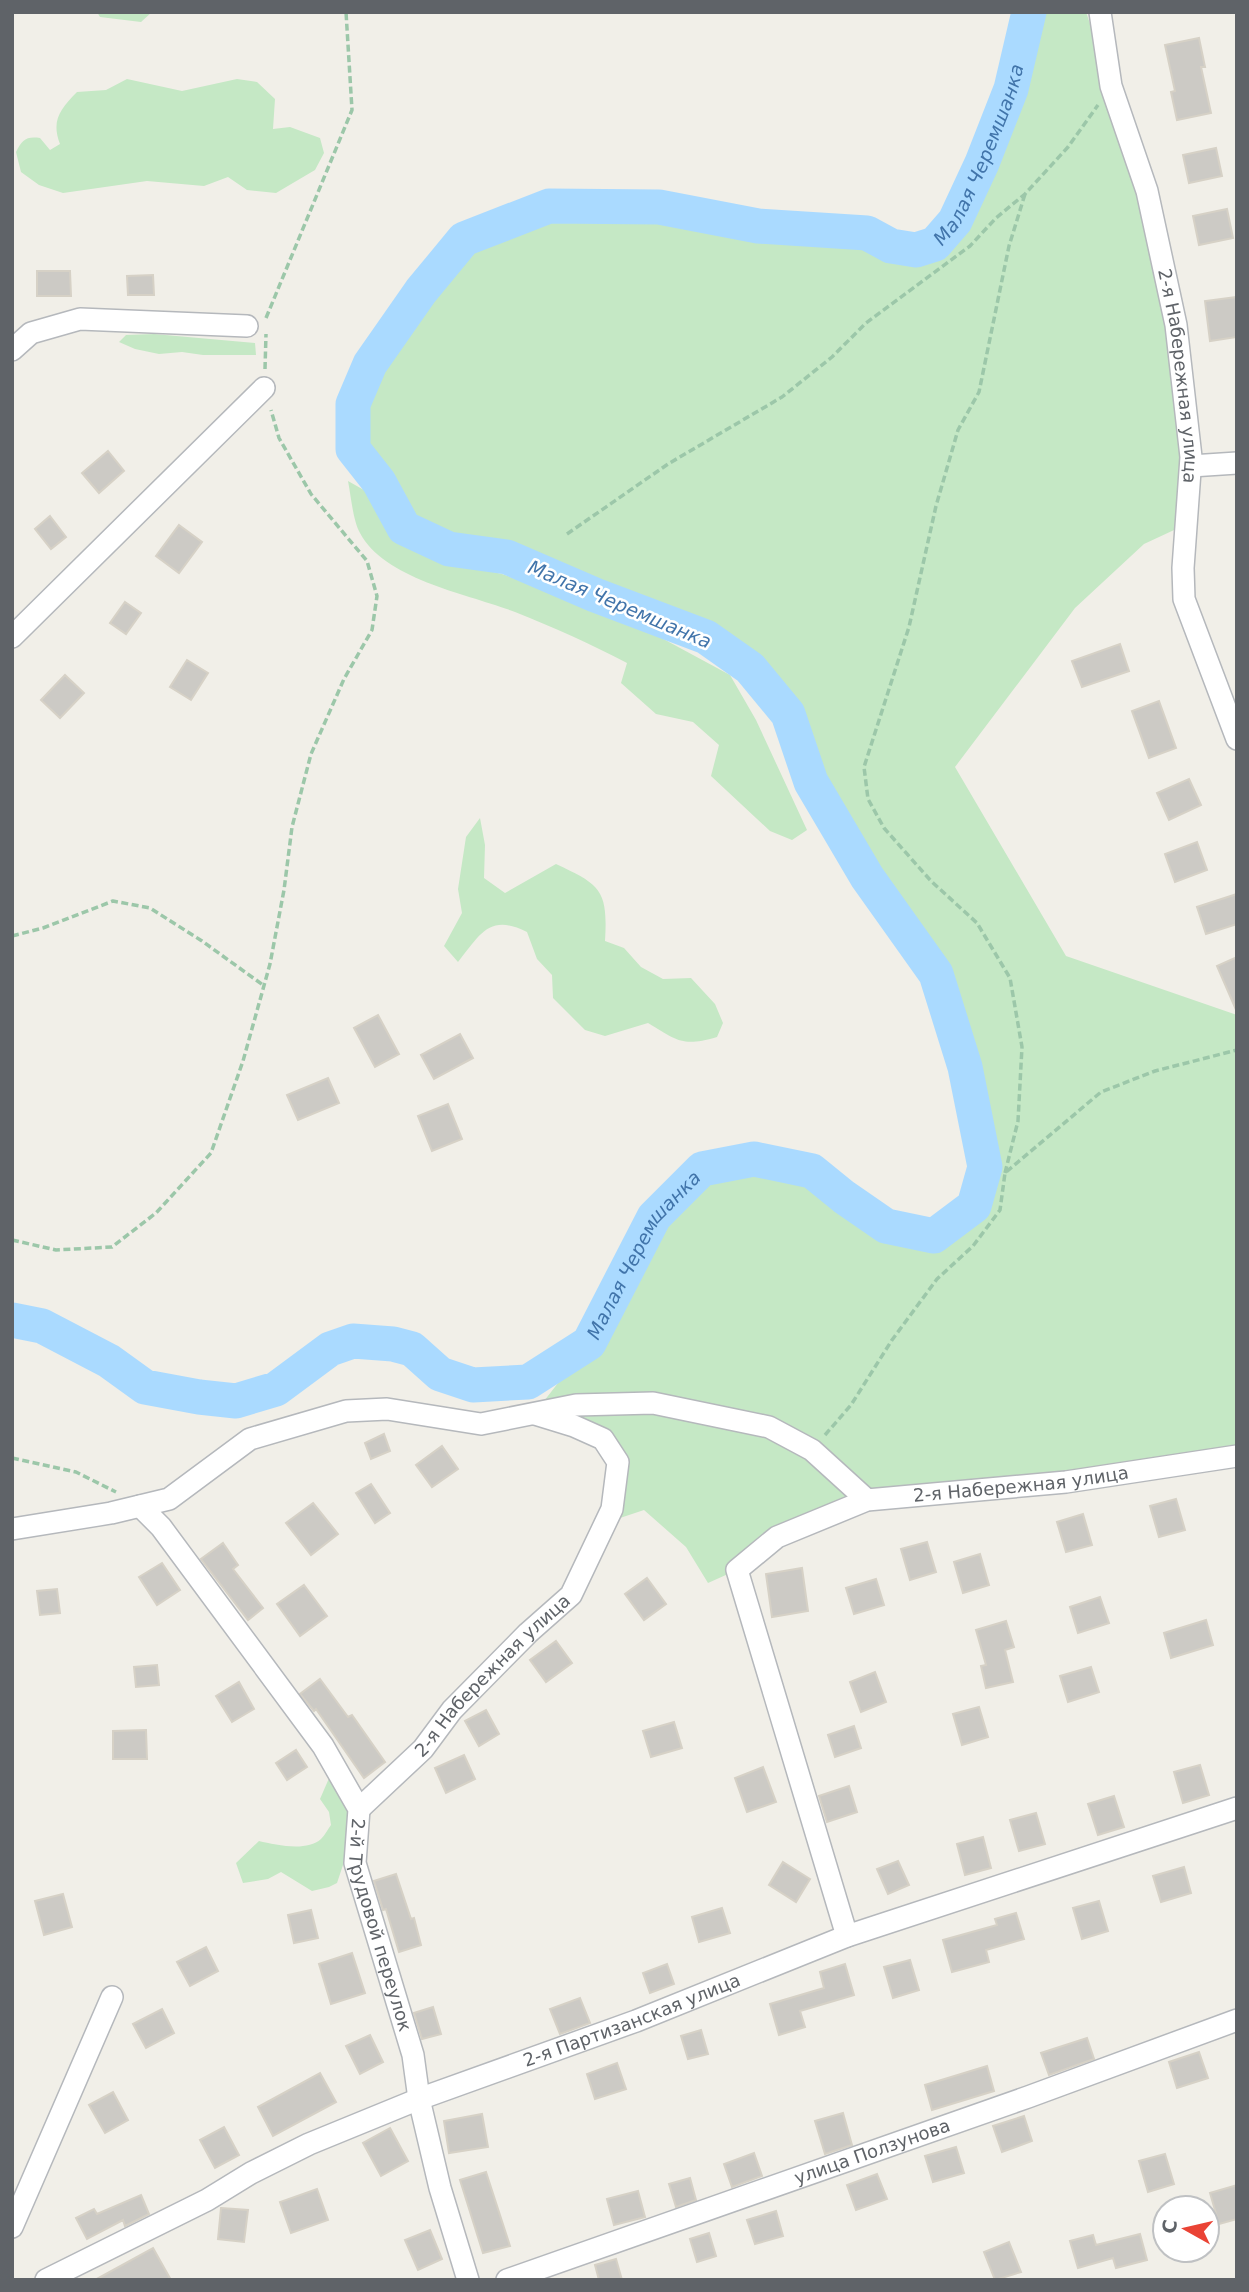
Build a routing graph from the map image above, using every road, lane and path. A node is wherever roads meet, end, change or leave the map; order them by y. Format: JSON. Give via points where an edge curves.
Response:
{"nodes":[{"id":1,"x":346,"y":12,"type":"edge"},
{"id":2,"x":1100,"y":12,"type":"edge"},
{"id":3,"x":1111,"y":86,"type":"junction"},
{"id":4,"x":1025,"y":194,"type":"junction"},
{"id":5,"x":256,"y":329,"type":"junction"},
{"id":6,"x":12,"y":350,"type":"edge"},
{"id":7,"x":264,"y":388,"type":"junction"},
{"id":8,"x":1237,"y":463,"type":"edge"},
{"id":9,"x":1191,"y":466,"type":"junction"},
{"id":10,"x":567,"y":534,"type":"dead end"},
{"id":11,"x":12,"y":637,"type":"edge"},
{"id":12,"x":1237,"y":739,"type":"edge"},
{"id":13,"x":12,"y":936,"type":"edge"},
{"id":14,"x":263,"y":985,"type":"junction"},
{"id":15,"x":1237,"y":1050,"type":"edge"},
{"id":16,"x":1006,"y":1173,"type":"junction"},
{"id":17,"x":12,"y":1240,"type":"edge"},
{"id":18,"x":534,"y":1414,"type":"junction"},
{"id":19,"x":812,"y":1450,"type":"junction"},
{"id":20,"x":1237,"y":1456,"type":"edge"},
{"id":21,"x":12,"y":1458,"type":"edge"},
{"id":22,"x":867,"y":1500,"type":"junction"},
{"id":23,"x":140,"y":1506,"type":"junction"},
{"id":24,"x":12,"y":1529,"type":"edge"},
{"id":25,"x":1237,"y":1808,"type":"edge"},
{"id":26,"x":359,"y":1809,"type":"junction"},
{"id":27,"x":846,"y":1936,"type":"junction"},
{"id":28,"x":112,"y":1997,"type":"dead end"},
{"id":29,"x":1237,"y":2020,"type":"edge"},
{"id":30,"x":419,"y":2099,"type":"junction"},
{"id":31,"x":12,"y":2227,"type":"edge"},
{"id":32,"x":46,"y":2280,"type":"edge"},
{"id":33,"x":468,"y":2280,"type":"edge"},
{"id":34,"x":507,"y":2280,"type":"edge"}],
"edges":[{"from":1,"to":5,"type":"path","via":[[352,110],[266,318]]},
{"from":2,"to":3,"type":"street","name":"2-я Набережная улица"},
{"from":3,"to":4,"type":"path","via":[[1068,147]]},
{"from":3,"to":9,"type":"street","name":"2-я Набережная улица","via":[[1147,191],[1176,325]]},
{"from":4,"to":10,"type":"path","via":[[970,246],[866,323],[782,397],[668,464]]},
{"from":4,"to":16,"type":"path","via":[[1009,246],[979,392],[958,430],[909,627],[864,767],[869,799],[884,828],[977,923],[1010,978],[1022,1047],[1018,1121]]},
{"from":5,"to":6,"type":"street","via":[[80,319],[31,333]]},
{"from":5,"to":7,"type":"path"},
{"from":7,"to":11,"type":"street"},
{"from":7,"to":14,"type":"path","via":[[278,438],[311,494],[367,561],[377,596],[372,630],[311,754],[292,827],[284,890]]},
{"from":8,"to":9,"type":"street"},
{"from":9,"to":12,"type":"street","name":"2-я Набережная улица","via":[[1185,598]]},
{"from":13,"to":14,"type":"path","via":[[113,901],[150,908]]},
{"from":14,"to":17,"type":"path","via":[[211,1153],[156,1213],[112,1247],[56,1250]]},
{"from":15,"to":16,"type":"path","via":[[1155,1071],[1101,1092]]},
{"from":16,"to":19,"type":"path","via":[[1000,1210],[973,1246],[937,1279],[851,1405]]},
{"from":18,"to":19,"type":"street","via":[[576,1405],[653,1403],[769,1427]]},
{"from":18,"to":23,"type":"street","via":[[481,1424],[387,1409],[346,1411],[250,1439],[169,1499]]},
{"from":18,"to":26,"type":"street","name":"2-я Набережная улица","via":[[603,1439],[618,1462],[612,1509],[571,1595],[519,1642],[452,1710],[423,1749]]},
{"from":19,"to":22,"type":"street"},
{"from":20,"to":22,"type":"street","name":"2-я Набережная улица","via":[[1066,1482]]},
{"from":21,"to":23,"type":"path","via":[[76,1472]]},
{"from":22,"to":27,"type":"street","name":"2-я Набережная улица","via":[[777,1537],[737,1570]]},
{"from":23,"to":24,"type":"street"},
{"from":23,"to":26,"type":"street","name":"2-й Трудовой переулок","via":[[161,1527],[323,1746]]},
{"from":25,"to":27,"type":"street","name":"2-я Партизанская улица"},
{"from":26,"to":30,"type":"street","name":"2-й Трудовой переулок","via":[[355,1863],[413,2055]]},
{"from":27,"to":30,"type":"street","name":"2-я Партизанская улица","via":[[636,2021]]},
{"from":28,"to":31,"type":"street"},
{"from":29,"to":34,"type":"street","name":"улица Ползунова"},
{"from":30,"to":32,"type":"street","name":"2-я Партизанская улица","via":[[251,2172],[207,2200]]},
{"from":30,"to":33,"type":"street","name":"2-й Трудовой переулок"}]}
